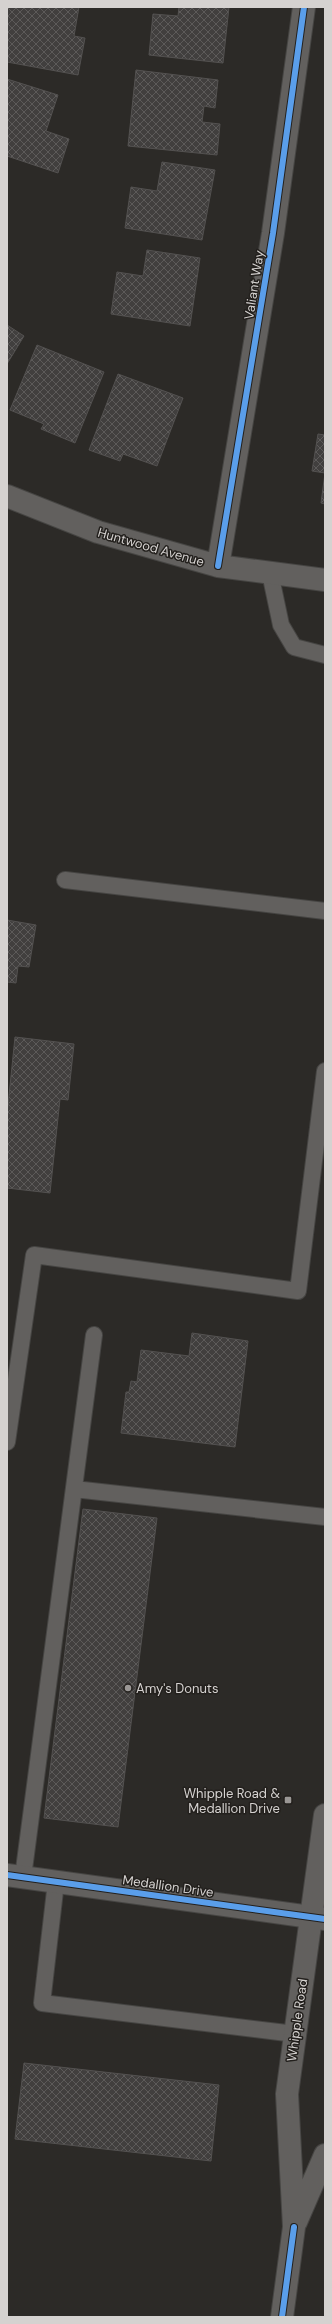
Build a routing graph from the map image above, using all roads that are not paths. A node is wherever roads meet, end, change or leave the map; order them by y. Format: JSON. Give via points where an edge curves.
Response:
{"nodes":[{"id":1,"x":304,"y":7,"type":"edge"},
{"id":2,"x":7,"y":496,"type":"edge"},
{"id":3,"x":218,"y":566,"type":"junction"},
{"id":4,"x":270,"y":573,"type":"junction"},
{"id":5,"x":325,"y":580,"type":"edge"},
{"id":6,"x":325,"y":655,"type":"edge"},
{"id":7,"x":65,"y":880,"type":"dead end"},
{"id":8,"x":325,"y":911,"type":"edge"},
{"id":9,"x":325,"y":1071,"type":"edge"},
{"id":10,"x":94,"y":1335,"type":"dead end"},
{"id":11,"x":7,"y":1442,"type":"edge"},
{"id":12,"x":74,"y":1489,"type":"junction"},
{"id":13,"x":325,"y":1517,"type":"edge"},
{"id":14,"x":325,"y":1815,"type":"edge"},
{"id":15,"x":15,"y":1876,"type":"edge"},
{"id":16,"x":56,"y":1882,"type":"junction"},
{"id":17,"x":318,"y":1918,"type":"edge"},
{"id":18,"x":296,"y":2034,"type":"junction"},
{"id":19,"x":325,"y":2155,"type":"edge"},
{"id":20,"x":294,"y":2226,"type":"junction"},
{"id":21,"x":282,"y":2317,"type":"edge"}],
"edges":[{"from":1,"to":3,"type":"street","name":"Valiant Way","via":[[273,233]]},
{"from":2,"to":3,"type":"street","name":"Huntwood Avenue","via":[[98,532]]},
{"from":3,"to":4,"type":"street","name":"Huntwood Avenue"},
{"from":4,"to":5,"type":"street","name":"Huntwood Avenue"},
{"from":4,"to":6,"type":"lane","via":[[281,625],[294,647]]},
{"from":7,"to":8,"type":"lane"},
{"from":9,"to":11,"type":"lane","via":[[298,1291],[34,1255]]},
{"from":10,"to":12,"type":"lane"},
{"from":12,"to":13,"type":"lane"},
{"from":12,"to":15,"type":"lane"},
{"from":14,"to":17,"type":"street","name":"Whipple Road"},
{"from":15,"to":16,"type":"street","name":"Medallion Drive"},
{"from":16,"to":17,"type":"street","name":"Medallion Drive"},
{"from":16,"to":18,"type":"lane","via":[[42,2003]]},
{"from":17,"to":18,"type":"street","name":"Whipple Road"},
{"from":18,"to":20,"type":"street","name":"Whipple Road","via":[[287,2094]]},
{"from":19,"to":20,"type":"street","name":"Whipple Road"},
{"from":20,"to":21,"type":"street","name":"Whipple Road"}]}
